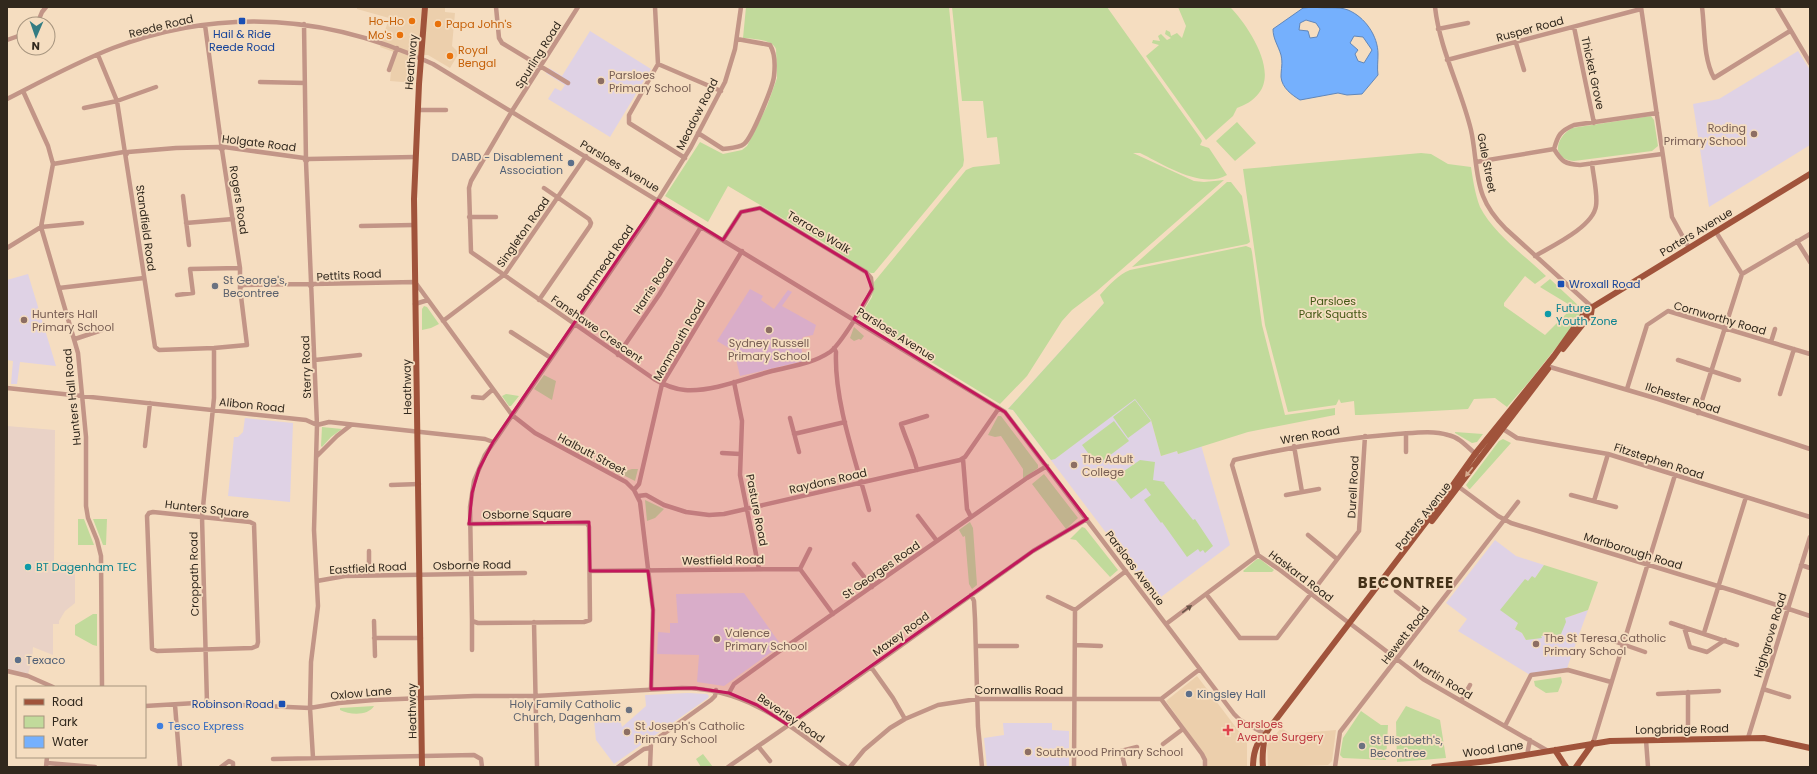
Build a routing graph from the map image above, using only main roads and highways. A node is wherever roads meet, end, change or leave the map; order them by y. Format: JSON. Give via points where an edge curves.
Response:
{"nodes":[{"id":1,"x":425,"y":7,"type":"edge"},
{"id":2,"x":1810,"y":174,"type":"edge"},
{"id":3,"x":1592,"y":307,"type":"junction"},
{"id":4,"x":1500,"y":427,"type":"junction"},
{"id":5,"x":1350,"y":624,"type":"junction"},
{"id":6,"x":1265,"y":734,"type":"junction"},
{"id":7,"x":1593,"y":743,"type":"junction"},
{"id":8,"x":1810,"y":748,"type":"edge"},
{"id":9,"x":1555,"y":750,"type":"junction"},
{"id":10,"x":422,"y":767,"type":"edge"},
{"id":11,"x":1253,"y":767,"type":"edge"},
{"id":12,"x":1262,"y":767,"type":"edge"},
{"id":13,"x":1434,"y":767,"type":"edge"},
{"id":14,"x":1566,"y":767,"type":"edge"},
{"id":15,"x":1576,"y":767,"type":"edge"}],
"edges":[{"from":1,"to":10,"type":"main road","name":"Heathway","via":[[415,157],[414,225]]},
{"from":2,"to":3,"type":"main road","name":"Porters Avenue"},
{"from":3,"to":4,"type":"main road","name":"Porters Avenue","via":[[1586,311]]},
{"from":3,"to":4,"type":"main road","name":"Porters Avenue","via":[[1592,314]]},
{"from":4,"to":5,"type":"main road","name":"Porters Avenue","one_way":true,"via":[[1459,487]]},
{"from":4,"to":5,"type":"main road","name":"Porters Avenue","via":[[1474,454]]},
{"from":5,"to":6,"type":"main road","name":"Porters Avenue","via":[[1271,731]]},
{"from":6,"to":11,"type":"main road","name":"Porters Avenue","via":[[1254,751]]},
{"from":6,"to":12,"type":"main road"},
{"from":7,"to":8,"type":"main road","name":"Longbridge Road","via":[[1764,738]]},
{"from":7,"to":9,"type":"main road","name":"Longbridge Road"},
{"from":7,"to":15,"type":"main road"},
{"from":9,"to":13,"type":"main road","name":"Wood Lane"},
{"from":9,"to":14,"type":"main road"}]}
